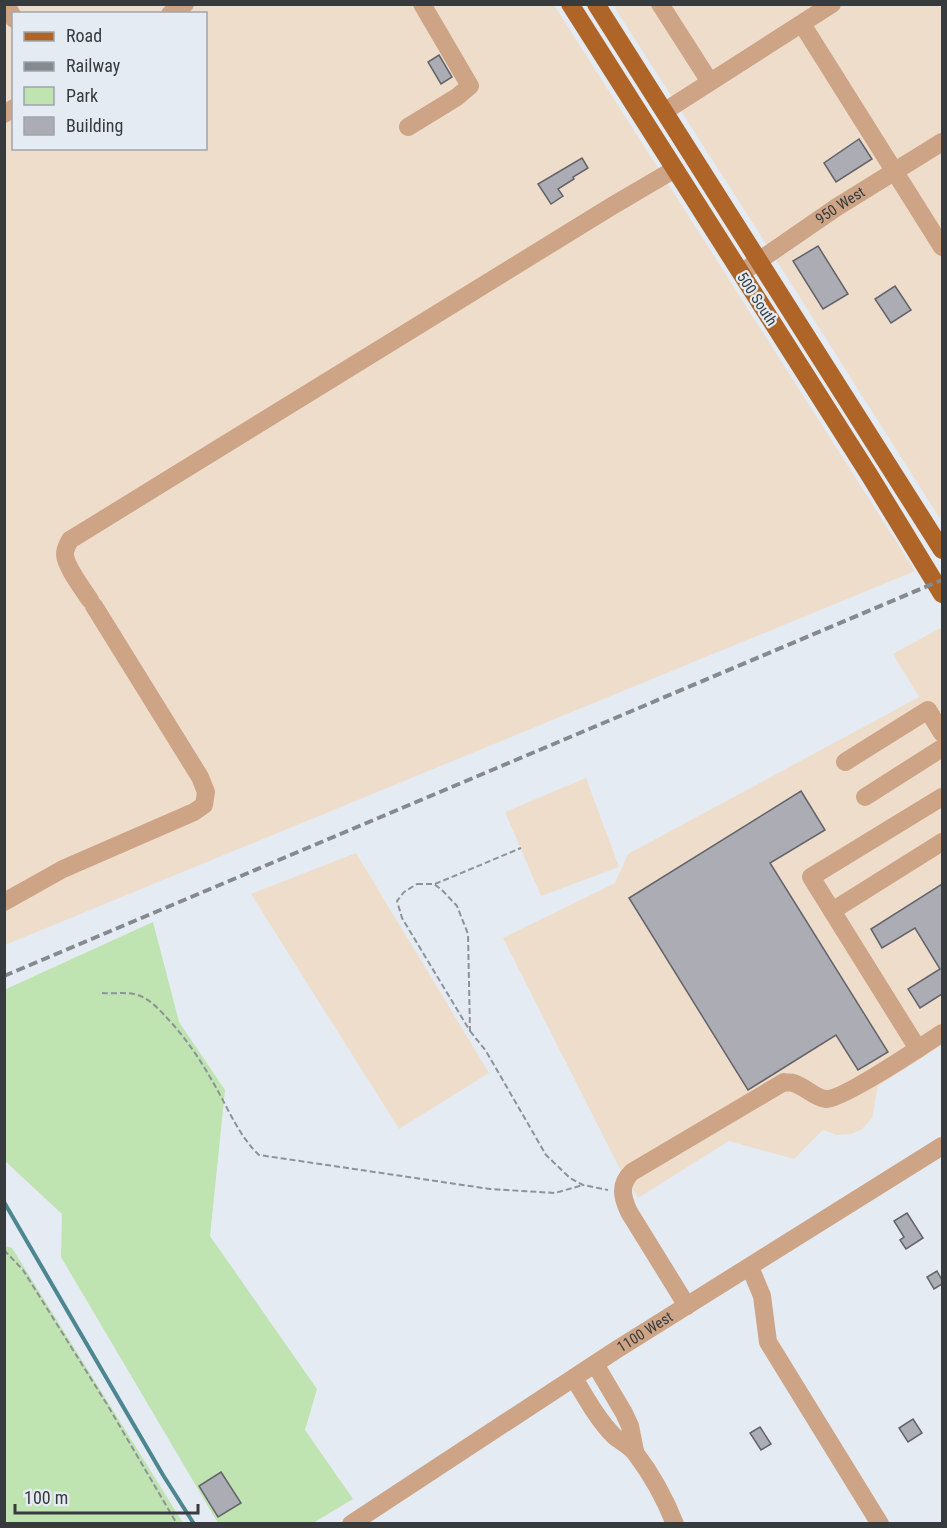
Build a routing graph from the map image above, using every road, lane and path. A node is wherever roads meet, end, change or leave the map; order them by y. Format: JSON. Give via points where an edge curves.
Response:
{"nodes":[{"id":1,"x":422,"y":4,"type":"edge"},
{"id":2,"x":570,"y":4,"type":"edge"},
{"id":3,"x":596,"y":4,"type":"edge"},
{"id":4,"x":660,"y":4,"type":"edge"},
{"id":5,"x":832,"y":4,"type":"edge"},
{"id":6,"x":802,"y":24,"type":"junction"},
{"id":7,"x":710,"y":82,"type":"junction"},
{"id":8,"x":664,"y":111,"type":"junction"},
{"id":9,"x":408,"y":127,"type":"dead end"},
{"id":10,"x":942,"y":142,"type":"edge"},
{"id":11,"x":675,"y":169,"type":"junction"},
{"id":12,"x":896,"y":171,"type":"junction"},
{"id":13,"x":942,"y":248,"type":"edge"},
{"id":14,"x":759,"y":260,"type":"junction"},
{"id":15,"x":741,"y":273,"type":"junction"},
{"id":16,"x":942,"y":550,"type":"edge"},
{"id":17,"x":942,"y":594,"type":"edge"},
{"id":18,"x":942,"y":733,"type":"edge"},
{"id":19,"x":942,"y":748,"type":"edge"},
{"id":20,"x":845,"y":762,"type":"dead end"},
{"id":21,"x":865,"y":797,"type":"dead end"},
{"id":22,"x":942,"y":797,"type":"edge"},
{"id":23,"x":942,"y":842,"type":"edge"},
{"id":24,"x":521,"y":848,"type":"dead end"},
{"id":25,"x":434,"y":884,"type":"junction"},
{"id":26,"x":4,"y":902,"type":"edge"},
{"id":27,"x":832,"y":911,"type":"junction"},
{"id":28,"x":102,"y":993,"type":"dead end"},
{"id":29,"x":470,"y":1031,"type":"junction"},
{"id":30,"x":942,"y":1033,"type":"edge"},
{"id":31,"x":918,"y":1049,"type":"junction"},
{"id":32,"x":942,"y":1146,"type":"edge"},
{"id":33,"x":584,"y":1185,"type":"junction"},
{"id":34,"x":622,"y":1193,"type":"junction"},
{"id":35,"x":4,"y":1250,"type":"edge"},
{"id":36,"x":750,"y":1267,"type":"junction"},
{"id":37,"x":687,"y":1306,"type":"junction"},
{"id":38,"x":595,"y":1364,"type":"junction"},
{"id":39,"x":574,"y":1378,"type":"junction"},
{"id":40,"x":635,"y":1451,"type":"junction"},
{"id":41,"x":177,"y":1524,"type":"edge"},
{"id":42,"x":351,"y":1524,"type":"edge"},
{"id":43,"x":675,"y":1524,"type":"edge"},
{"id":44,"x":880,"y":1524,"type":"edge"}],
"edges":[{"from":1,"to":9,"type":"street","via":[[470,86]]},
{"from":2,"to":11,"type":"main road","name":"500 South"},
{"from":3,"to":8,"type":"main road","name":"500 South"},
{"from":4,"to":7,"type":"street"},
{"from":5,"to":6,"type":"street"},
{"from":6,"to":7,"type":"street"},
{"from":6,"to":12,"type":"street"},
{"from":7,"to":8,"type":"street"},
{"from":8,"to":14,"type":"main road","name":"500 South"},
{"from":10,"to":12,"type":"street","name":"950 West"},
{"from":11,"to":15,"type":"main road","name":"500 South"},
{"from":11,"to":26,"type":"street","via":[[70,540],[65,557],[72,572],[200,777],[206,792],[204,805],[55,873]]},
{"from":12,"to":13,"type":"street"},
{"from":12,"to":14,"type":"street","name":"950 West"},
{"from":14,"to":15,"type":"street","name":"950 West"},
{"from":14,"to":16,"type":"main road","name":"500 South"},
{"from":15,"to":17,"type":"main road","name":"500 South"},
{"from":18,"to":20,"type":"street","via":[[928,710]]},
{"from":19,"to":21,"type":"street"},
{"from":22,"to":27,"type":"street","via":[[811,878]]},
{"from":23,"to":27,"type":"street"},
{"from":24,"to":25,"type":"path"},
{"from":25,"to":29,"type":"path","via":[[457,906],[468,934]]},
{"from":25,"to":29,"type":"path","via":[[417,884],[397,901],[402,918]]},
{"from":27,"to":31,"type":"street"},
{"from":28,"to":33,"type":"path","via":[[133,994],[158,1008],[189,1045],[259,1155],[490,1189],[555,1193]]},
{"from":29,"to":33,"type":"path","via":[[486,1050],[546,1155],[570,1178]]},
{"from":30,"to":31,"type":"street"},
{"from":31,"to":34,"type":"street","via":[[828,1099],[784,1082],[632,1172]]},
{"from":32,"to":36,"type":"street","name":"1100 West"},
{"from":33,"to":34,"type":"path"},
{"from":34,"to":37,"type":"street","via":[[628,1212]]},
{"from":35,"to":41,"type":"path","via":[[23,1270]]},
{"from":36,"to":37,"type":"street","name":"1100 West"},
{"from":36,"to":44,"type":"street","via":[[762,1296],[768,1342]]},
{"from":37,"to":38,"type":"street","name":"1100 West"},
{"from":38,"to":39,"type":"street","name":"1100 West"},
{"from":38,"to":40,"type":"street","via":[[630,1426]]},
{"from":39,"to":40,"type":"street","via":[[606,1426]]},
{"from":39,"to":42,"type":"street","name":"1100 West"},
{"from":40,"to":43,"type":"street"}]}
